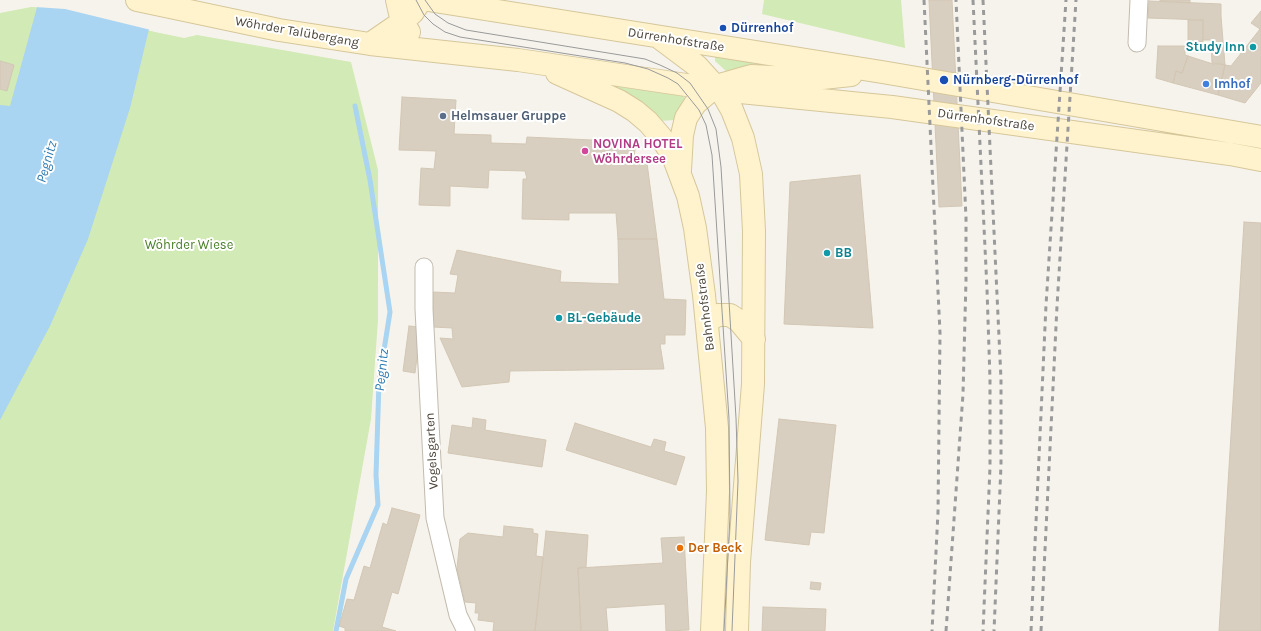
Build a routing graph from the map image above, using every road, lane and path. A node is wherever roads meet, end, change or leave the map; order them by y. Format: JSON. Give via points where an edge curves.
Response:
{"nodes":[{"id":1,"x":137,"y":0,"type":"edge"},
{"id":2,"x":397,"y":0,"type":"edge"},
{"id":3,"x":421,"y":0,"type":"edge"},
{"id":4,"x":428,"y":0,"type":"edge"},
{"id":5,"x":507,"y":0,"type":"edge"},
{"id":6,"x":1139,"y":0,"type":"edge"},
{"id":7,"x":542,"y":18,"type":"junction"},
{"id":8,"x":402,"y":22,"type":"junction"},
{"id":9,"x":656,"y":37,"type":"junction"},
{"id":10,"x":1137,"y":43,"type":"dead end"},
{"id":11,"x":370,"y":44,"type":"junction"},
{"id":12,"x":435,"y":51,"type":"junction"},
{"id":13,"x":536,"y":63,"type":"junction"},
{"id":14,"x":882,"y":72,"type":"junction"},
{"id":15,"x":715,"y":88,"type":"junction"},
{"id":16,"x":1261,"y":137,"type":"edge"},
{"id":17,"x":1261,"y":160,"type":"edge"},
{"id":18,"x":680,"y":171,"type":"junction"},
{"id":19,"x":424,"y":267,"type":"dead end"},
{"id":20,"x":707,"y":321,"type":"junction"},
{"id":21,"x":754,"y":339,"type":"junction"},
{"id":22,"x":466,"y":631,"type":"edge"},
{"id":23,"x":712,"y":631,"type":"edge"},
{"id":24,"x":737,"y":631,"type":"edge"}],
"edges":[{"from":1,"to":11,"type":"main road","name":"Wöhrder Talübergang","via":[[279,30]]},
{"from":2,"to":8,"type":"main road"},
{"from":3,"to":8,"type":"main road"},
{"from":4,"to":7,"type":"main road","name":"Dürrenhofstraße"},
{"from":5,"to":7,"type":"main road","name":"Dürrenhofstraße"},
{"from":6,"to":10,"type":"street"},
{"from":7,"to":9,"type":"main road","name":"Dürrenhofstraße"},
{"from":8,"to":11,"type":"main road"},
{"from":8,"to":12,"type":"main road","via":[[418,42]]},
{"from":9,"to":14,"type":"main road","name":"Dürrenhofstraße"},
{"from":9,"to":15,"type":"main road","via":[[697,66]]},
{"from":11,"to":12,"type":"main road","name":"Wöhrder Talübergang"},
{"from":12,"to":13,"type":"main road","name":"Dürrenhofstraße"},
{"from":13,"to":15,"type":"main road","name":"Dürrenhofstraße"},
{"from":13,"to":18,"type":"main road","name":"Bahnhofstraße","via":[[619,101],[635,111],[666,144]]},
{"from":14,"to":15,"type":"main road","name":"Dürrenhofstraße","via":[[812,79],[751,76]]},
{"from":14,"to":16,"type":"main road","name":"Dürrenhofstraße"},
{"from":15,"to":17,"type":"main road","name":"Dürrenhofstraße","via":[[892,107]]},
{"from":15,"to":18,"type":"main road","name":"Dürrenhofstraße","via":[[695,104],[686,118],[682,135]]},
{"from":15,"to":21,"type":"main road","via":[[738,123],[751,178],[754,224]]},
{"from":18,"to":20,"type":"main road","name":"Bahnhofstraße","via":[[693,216]]},
{"from":19,"to":22,"type":"street","name":"Vogelsgarten","via":[[436,518],[458,615]]},
{"from":20,"to":21,"type":"main road","via":[[718,315],[730,315],[739,321]]},
{"from":20,"to":23,"type":"main road","name":"Bahnhofstraße","via":[[715,395],[718,461]]},
{"from":21,"to":24,"type":"main road","via":[[752,420],[739,562]]}]}
